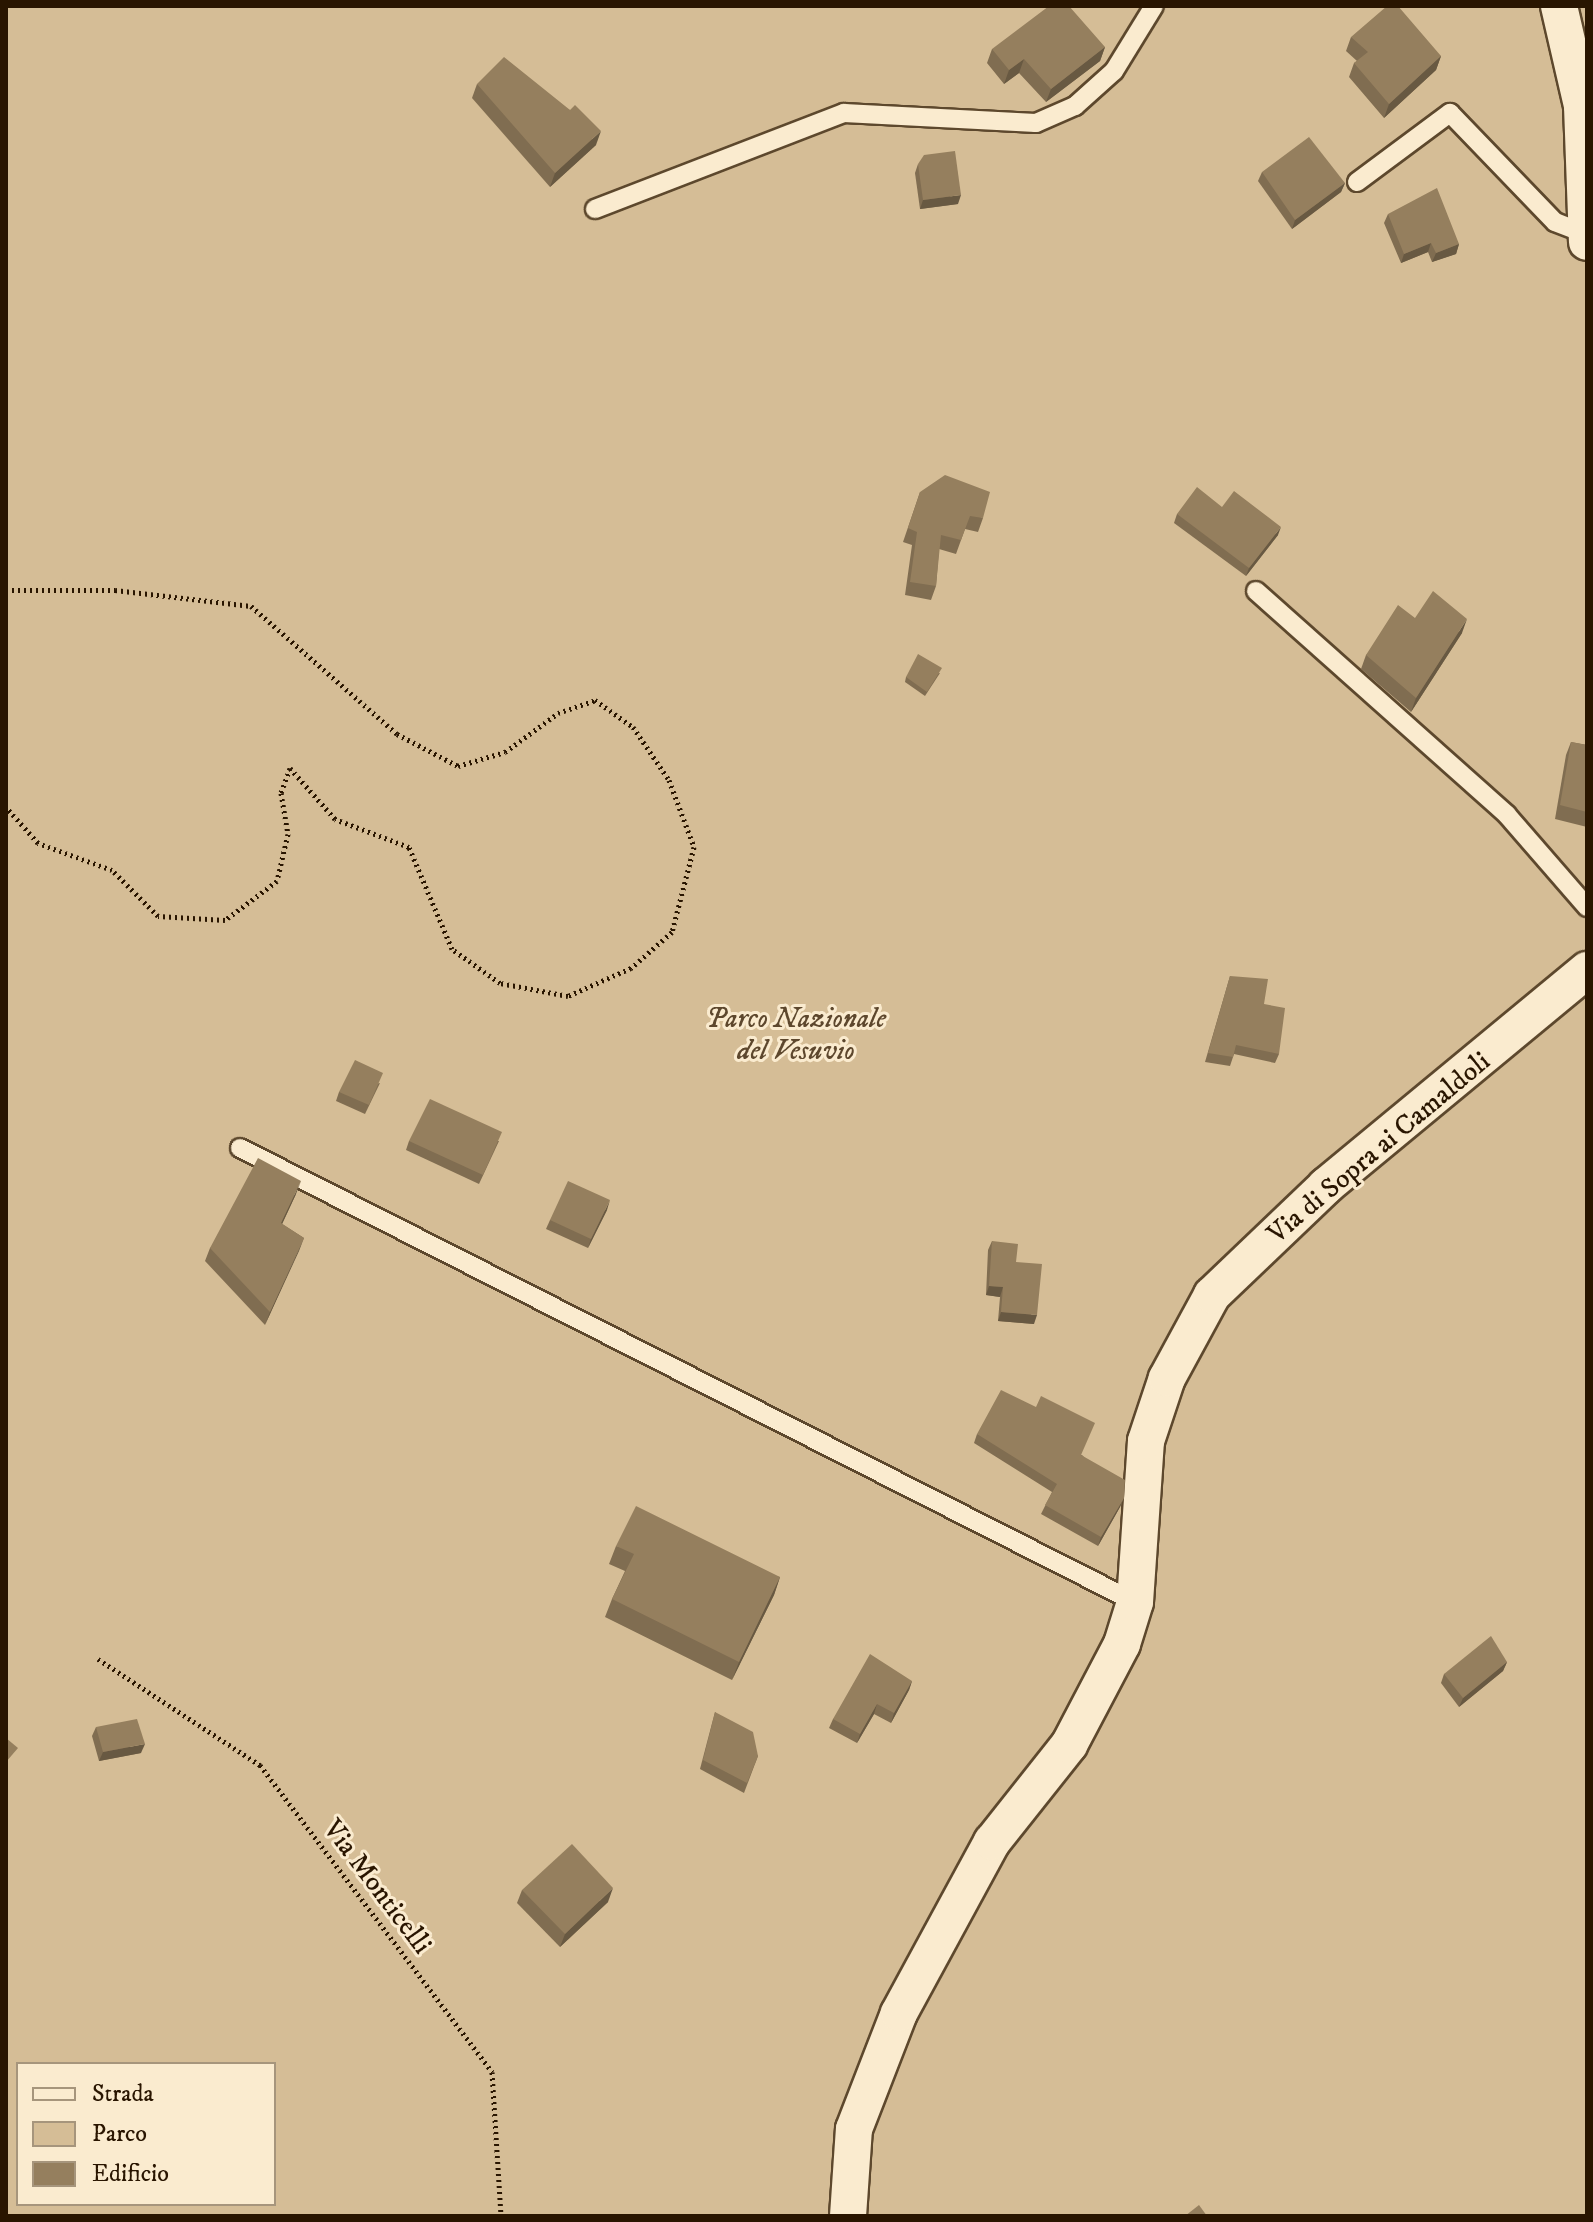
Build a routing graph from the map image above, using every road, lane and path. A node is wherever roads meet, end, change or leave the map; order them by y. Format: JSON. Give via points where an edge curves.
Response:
{"nodes":[{"id":1,"x":1154,"y":6,"type":"edge"},
{"id":2,"x":1559,"y":6,"type":"edge"},
{"id":3,"x":1357,"y":182,"type":"dead end"},
{"id":4,"x":595,"y":209,"type":"dead end"},
{"id":5,"x":1584,"y":237,"type":"edge"},
{"id":6,"x":6,"y":590,"type":"edge"},
{"id":7,"x":1256,"y":591,"type":"dead end"},
{"id":8,"x":6,"y":807,"type":"edge"},
{"id":9,"x":1587,"y":907,"type":"edge"},
{"id":10,"x":1587,"y":970,"type":"edge"},
{"id":11,"x":240,"y":1148,"type":"dead end"},
{"id":12,"x":1135,"y":1602,"type":"junction"},
{"id":13,"x":98,"y":1659,"type":"dead end"},
{"id":14,"x":501,"y":2216,"type":"edge"},
{"id":15,"x":848,"y":2216,"type":"edge"}],
"edges":[{"from":1,"to":4,"type":"lane","via":[[1114,71],[1075,106],[1036,123],[844,113]]},
{"from":2,"to":5,"type":"street","via":[[1582,106]]},
{"from":3,"to":5,"type":"lane","via":[[1450,113],[1555,222]]},
{"from":6,"to":8,"type":"path","via":[[115,590],[251,606],[397,734],[458,766],[505,752],[558,713],[595,700],[633,727],[669,780],[694,847],[672,932],[631,968],[568,996],[500,983],[452,949],[409,847],[335,819],[290,768],[281,793],[288,834],[277,881],[225,920],[158,916],[112,870],[38,843]]},
{"from":7,"to":9,"type":"lane","via":[[1507,815]]},
{"from":10,"to":12,"type":"street","name":"Via di Sopra ai Camaldoli","via":[[1326,1186],[1212,1295],[1167,1378],[1146,1441]]},
{"from":11,"to":12,"type":"lane"},
{"from":12,"to":15,"type":"street","name":"Via di Sopra ai Camaldoli","via":[[1089,1710],[992,1842],[899,2013],[854,2129]]},
{"from":13,"to":14,"type":"path","name":"Via Monticelli","via":[[260,1765],[492,2072]]}]}
